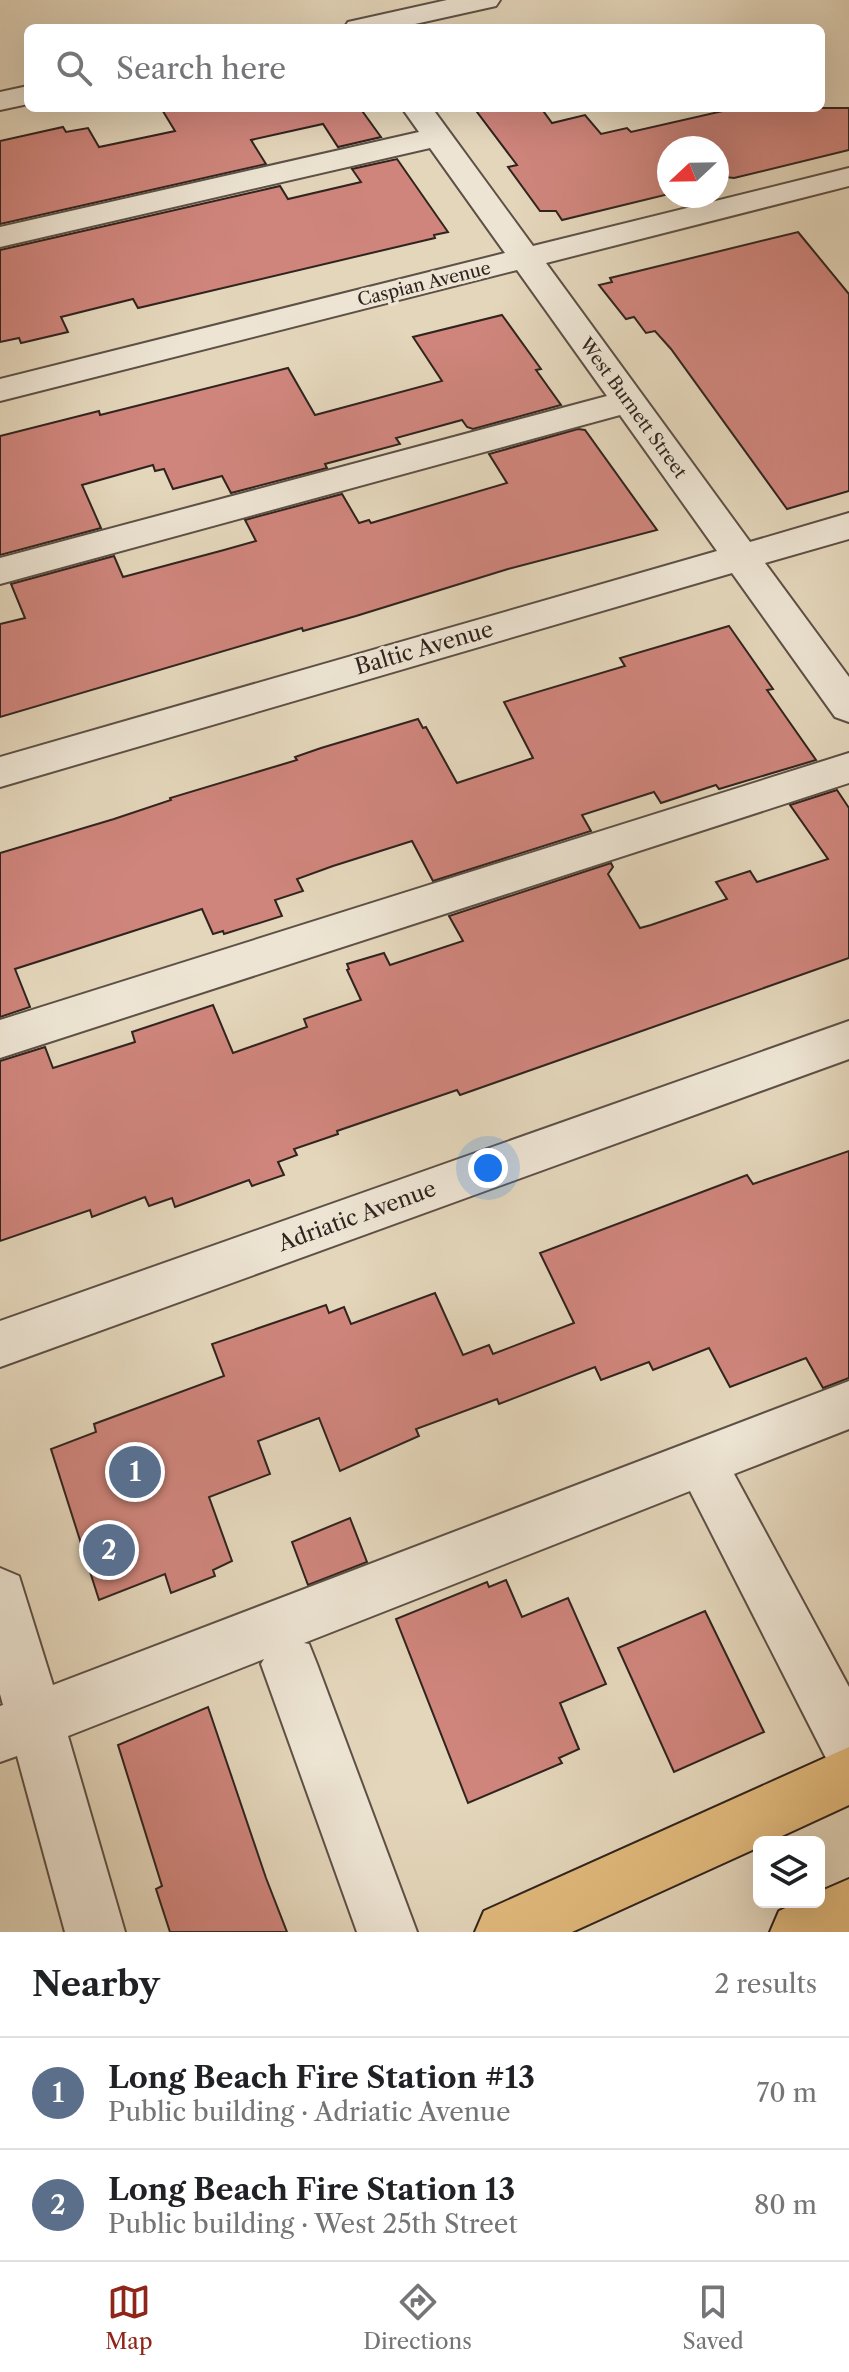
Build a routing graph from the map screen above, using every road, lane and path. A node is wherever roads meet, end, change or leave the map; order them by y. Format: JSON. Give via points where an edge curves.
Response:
{"nodes":[{"id":1,"x":486,"y":0,"type":"edge"},
{"id":2,"x":356,"y":23,"type":"edge"},
{"id":3,"x":24,"y":96,"type":"edge"},
{"id":4,"x":0,"y":101,"type":"edge"},
{"id":5,"x":420,"y":112,"type":"edge"},
{"id":6,"x":438,"y":137,"type":"junction"},
{"id":7,"x":849,"y":177,"type":"edge"},
{"id":8,"x":0,"y":237,"type":"edge"},
{"id":9,"x":525,"y":258,"type":"junction"},
{"id":10,"x":0,"y":390,"type":"edge"},
{"id":11,"x":628,"y":402,"type":"junction"},
{"id":12,"x":849,"y":526,"type":"edge"},
{"id":13,"x":740,"y":556,"type":"junction"},
{"id":14,"x":0,"y":571,"type":"edge"},
{"id":15,"x":849,"y":707,"type":"edge"},
{"id":16,"x":849,"y":768,"type":"edge"},
{"id":17,"x":0,"y":772,"type":"edge"},
{"id":18,"x":0,"y":1039,"type":"edge"},
{"id":19,"x":849,"y":1040,"type":"edge"},
{"id":20,"x":0,"y":1344,"type":"edge"},
{"id":21,"x":849,"y":1405,"type":"edge"},
{"id":22,"x":716,"y":1492,"type":"dead end"},
{"id":23,"x":0,"y":1595,"type":"edge"},
{"id":24,"x":289,"y":1664,"type":"dead end"},
{"id":25,"x":18,"y":1727,"type":"edge"},
{"id":26,"x":849,"y":1744,"type":"edge"},
{"id":27,"x":849,"y":1776,"type":"edge"},
{"id":28,"x":849,"y":1909,"type":"edge"},
{"id":29,"x":95,"y":1932,"type":"edge"},
{"id":30,"x":387,"y":1932,"type":"edge"},
{"id":31,"x":505,"y":1932,"type":"edge"},
{"id":32,"x":800,"y":1932,"type":"edge"}],
"edges":[{"from":1,"to":2,"type":"street"},
{"from":3,"to":4,"type":"street"},
{"from":5,"to":6,"type":"street","name":"West Burnett Street"},
{"from":6,"to":8,"type":"street"},
{"from":6,"to":9,"type":"street","name":"West Burnett Street"},
{"from":7,"to":9,"type":"street","name":"Caspian Avenue"},
{"from":9,"to":10,"type":"street","name":"Caspian Avenue"},
{"from":9,"to":11,"type":"street","name":"West Burnett Street"},
{"from":11,"to":13,"type":"street","name":"West Burnett Street"},
{"from":11,"to":14,"type":"street"},
{"from":12,"to":13,"type":"street","name":"Baltic Avenue"},
{"from":13,"to":15,"type":"street","name":"West Burnett Street"},
{"from":13,"to":17,"type":"street","name":"Baltic Avenue"},
{"from":16,"to":18,"type":"street"},
{"from":19,"to":20,"type":"street","name":"Adriatic Avenue"},
{"from":21,"to":25,"type":"street"},
{"from":22,"to":26,"type":"street"},
{"from":23,"to":25,"type":"street"},
{"from":24,"to":30,"type":"street"},
{"from":25,"to":29,"type":"street"},
{"from":27,"to":31,"type":"main road"},
{"from":28,"to":32,"type":"main road"}]}
